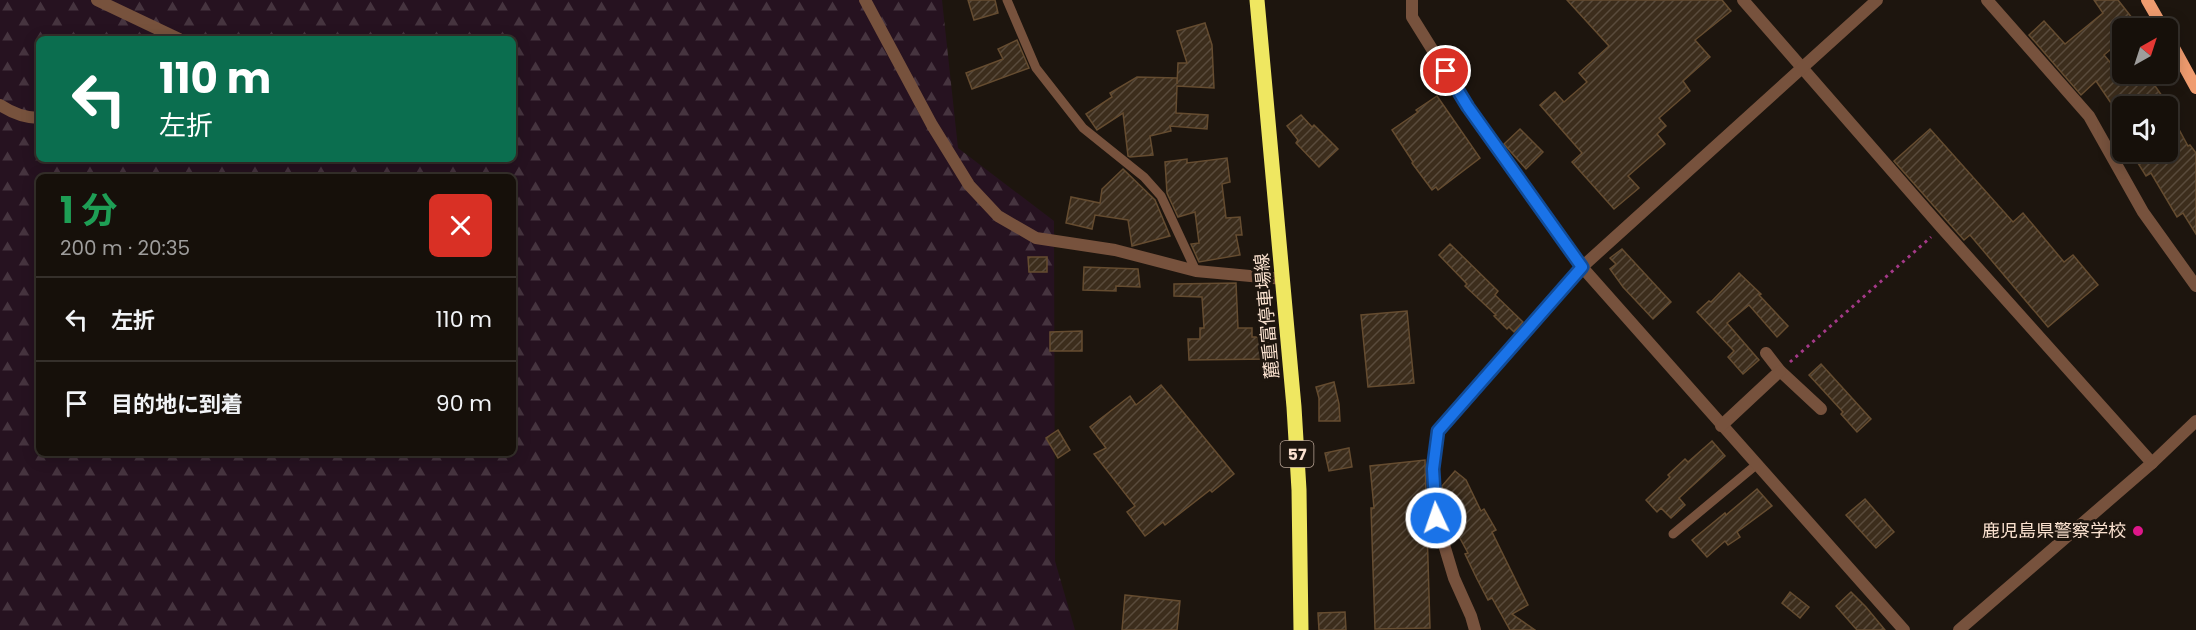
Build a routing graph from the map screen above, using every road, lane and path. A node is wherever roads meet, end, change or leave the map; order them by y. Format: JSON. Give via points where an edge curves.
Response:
{"nodes":[{"id":1,"x":97,"y":0,"type":"edge"},
{"id":2,"x":865,"y":0,"type":"edge"},
{"id":3,"x":1007,"y":0,"type":"edge"},
{"id":4,"x":1257,"y":0,"type":"edge"},
{"id":5,"x":1412,"y":0,"type":"edge"},
{"id":6,"x":1743,"y":0,"type":"edge"},
{"id":7,"x":1877,"y":0,"type":"edge"},
{"id":8,"x":1987,"y":0,"type":"edge"},
{"id":9,"x":2147,"y":0,"type":"edge"},
{"id":10,"x":2157,"y":18,"type":"edge"},
{"id":11,"x":174,"y":36,"type":"edge"},
{"id":12,"x":2178,"y":55,"type":"edge"},
{"id":13,"x":1802,"y":67,"type":"junction"},
{"id":14,"x":2196,"y":88,"type":"edge"},
{"id":15,"x":0,"y":105,"type":"edge"},
{"id":16,"x":36,"y":118,"type":"edge"},
{"id":17,"x":1941,"y":227,"type":"junction"},
{"id":18,"x":1582,"y":267,"type":"junction"},
{"id":19,"x":1196,"y":271,"type":"junction"},
{"id":20,"x":1283,"y":279,"type":"junction"},
{"id":21,"x":2196,"y":286,"type":"edge"},
{"id":22,"x":1766,"y":353,"type":"dead end"},
{"id":23,"x":1780,"y":371,"type":"junction"},
{"id":24,"x":1821,"y":409,"type":"dead end"},
{"id":25,"x":2196,"y":422,"type":"edge"},
{"id":26,"x":1721,"y":426,"type":"junction"},
{"id":27,"x":2152,"y":464,"type":"junction"},
{"id":28,"x":1756,"y":465,"type":"junction"},
{"id":29,"x":1673,"y":534,"type":"dead end"},
{"id":30,"x":1301,"y":630,"type":"edge"},
{"id":31,"x":1475,"y":630,"type":"edge"},
{"id":32,"x":1904,"y":630,"type":"edge"},
{"id":33,"x":1959,"y":630,"type":"edge"}],
"edges":[{"from":1,"to":11,"type":"street"},
{"from":2,"to":19,"type":"street","via":[[932,125],[969,185],[998,216],[1036,238],[1115,250]]},
{"from":3,"to":19,"type":"lane","via":[[1036,68],[1083,128],[1144,177],[1161,196]]},
{"from":4,"to":20,"type":"main road","name":"麓重富停車場線","number":"57"},
{"from":5,"to":18,"type":"street","via":[[1412,17],[1468,107]]},
{"from":6,"to":13,"type":"street"},
{"from":7,"to":13,"type":"street"},
{"from":8,"to":21,"type":"street","via":[[2089,116],[2143,212]]},
{"from":9,"to":10,"type":"street"},
{"from":12,"to":14,"type":"street"},
{"from":13,"to":17,"type":"street"},
{"from":13,"to":18,"type":"street"},
{"from":15,"to":16,"type":"street"},
{"from":17,"to":23,"type":"path"},
{"from":17,"to":27,"type":"street"},
{"from":18,"to":26,"type":"street"},
{"from":18,"to":31,"type":"street","via":[[1438,431],[1433,469],[1436,518],[1454,579]]},
{"from":19,"to":20,"type":"street"},
{"from":20,"to":30,"type":"main road","name":"麓重富停車場線","number":"57","via":[[1299,490]]},
{"from":22,"to":23,"type":"street"},
{"from":23,"to":24,"type":"street"},
{"from":23,"to":26,"type":"street"},
{"from":25,"to":27,"type":"street"},
{"from":26,"to":28,"type":"street"},
{"from":27,"to":33,"type":"street"},
{"from":28,"to":29,"type":"lane"},
{"from":28,"to":32,"type":"street"}]}
